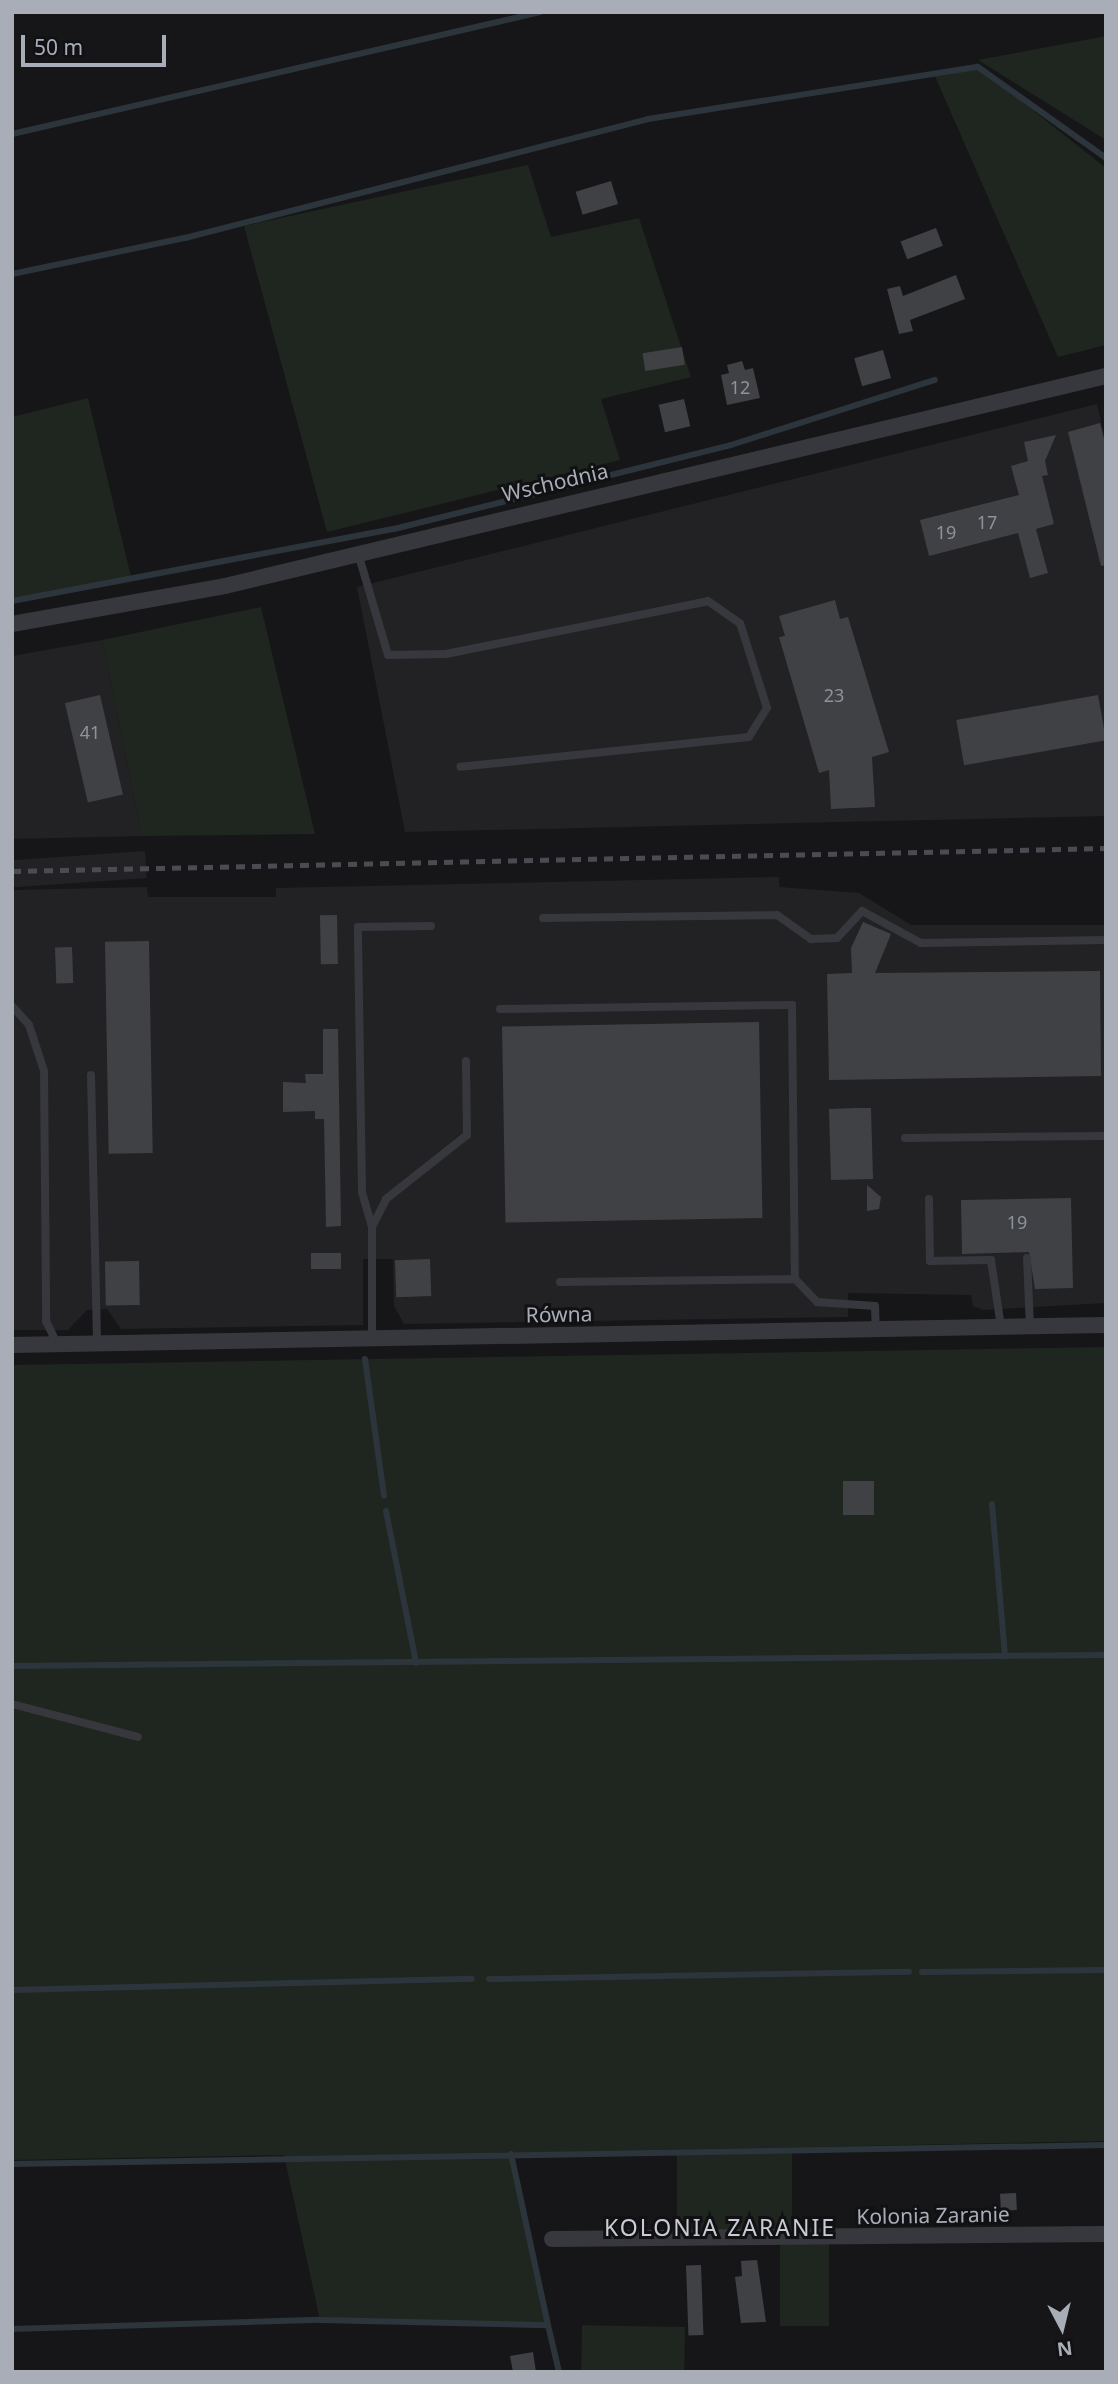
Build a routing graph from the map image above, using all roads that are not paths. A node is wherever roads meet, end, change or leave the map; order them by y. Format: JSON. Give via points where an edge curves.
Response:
{"nodes":[{"id":1,"x":1106,"y":376,"type":"edge"},
{"id":2,"x":358,"y":553,"type":"junction"},
{"id":3,"x":12,"y":624,"type":"edge"},
{"id":4,"x":461,"y":767,"type":"dead end"},
{"id":5,"x":543,"y":918,"type":"dead end"},
{"id":6,"x":430,"y":926,"type":"dead end"},
{"id":7,"x":1106,"y":940,"type":"edge"},
{"id":8,"x":12,"y":1006,"type":"edge"},
{"id":9,"x":500,"y":1009,"type":"dead end"},
{"id":10,"x":466,"y":1061,"type":"dead end"},
{"id":11,"x":91,"y":1075,"type":"dead end"},
{"id":12,"x":1106,"y":1136,"type":"edge"},
{"id":13,"x":905,"y":1138,"type":"dead end"},
{"id":14,"x":929,"y":1199,"type":"dead end"},
{"id":15,"x":372,"y":1227,"type":"junction"},
{"id":16,"x":1027,"y":1258,"type":"dead end"},
{"id":17,"x":795,"y":1279,"type":"junction"},
{"id":18,"x":560,"y":1282,"type":"dead end"},
{"id":19,"x":1106,"y":1325,"type":"edge"},
{"id":20,"x":1001,"y":1326,"type":"junction"},
{"id":21,"x":1030,"y":1326,"type":"junction"},
{"id":22,"x":876,"y":1329,"type":"junction"},
{"id":23,"x":372,"y":1338,"type":"junction"},
{"id":24,"x":97,"y":1343,"type":"junction"},
{"id":25,"x":57,"y":1344,"type":"junction"},
{"id":26,"x":12,"y":1345,"type":"edge"},
{"id":27,"x":12,"y":1704,"type":"edge"},
{"id":28,"x":138,"y":1737,"type":"dead end"},
{"id":29,"x":1106,"y":2234,"type":"edge"},
{"id":30,"x":552,"y":2239,"type":"dead end"}],
"edges":[{"from":1,"to":2,"type":"street","name":"Wschodnia"},
{"from":2,"to":3,"type":"street","name":"Wschodnia","via":[[225,586]]},
{"from":2,"to":4,"type":"lane","via":[[388,655],[446,654],[708,601],[740,623],[767,708],[749,737]]},
{"from":5,"to":7,"type":"lane","via":[[777,915],[811,939],[837,938],[862,911],[920,943]]},
{"from":6,"to":15,"type":"lane","via":[[358,927],[362,1191]]},
{"from":8,"to":25,"type":"lane","via":[[29,1025],[44,1071],[46,1321]]},
{"from":9,"to":17,"type":"lane","via":[[792,1005]]},
{"from":10,"to":15,"type":"lane","via":[[467,1135],[386,1199]]},
{"from":11,"to":24,"type":"lane"},
{"from":12,"to":13,"type":"lane"},
{"from":14,"to":20,"type":"lane","via":[[930,1261],[991,1260]]},
{"from":15,"to":23,"type":"lane"},
{"from":16,"to":21,"type":"lane"},
{"from":17,"to":18,"type":"lane"},
{"from":17,"to":22,"type":"lane","via":[[817,1302],[875,1306]]},
{"from":19,"to":21,"type":"street","name":"Równa"},
{"from":20,"to":21,"type":"street","name":"Równa"},
{"from":20,"to":22,"type":"street","name":"Równa"},
{"from":22,"to":23,"type":"street","name":"Równa"},
{"from":23,"to":24,"type":"street","name":"Równa"},
{"from":24,"to":25,"type":"street","name":"Równa"},
{"from":25,"to":26,"type":"street","name":"Równa"},
{"from":27,"to":28,"type":"lane"},
{"from":29,"to":30,"type":"street","name":"Kolonia Zaranie"}]}
